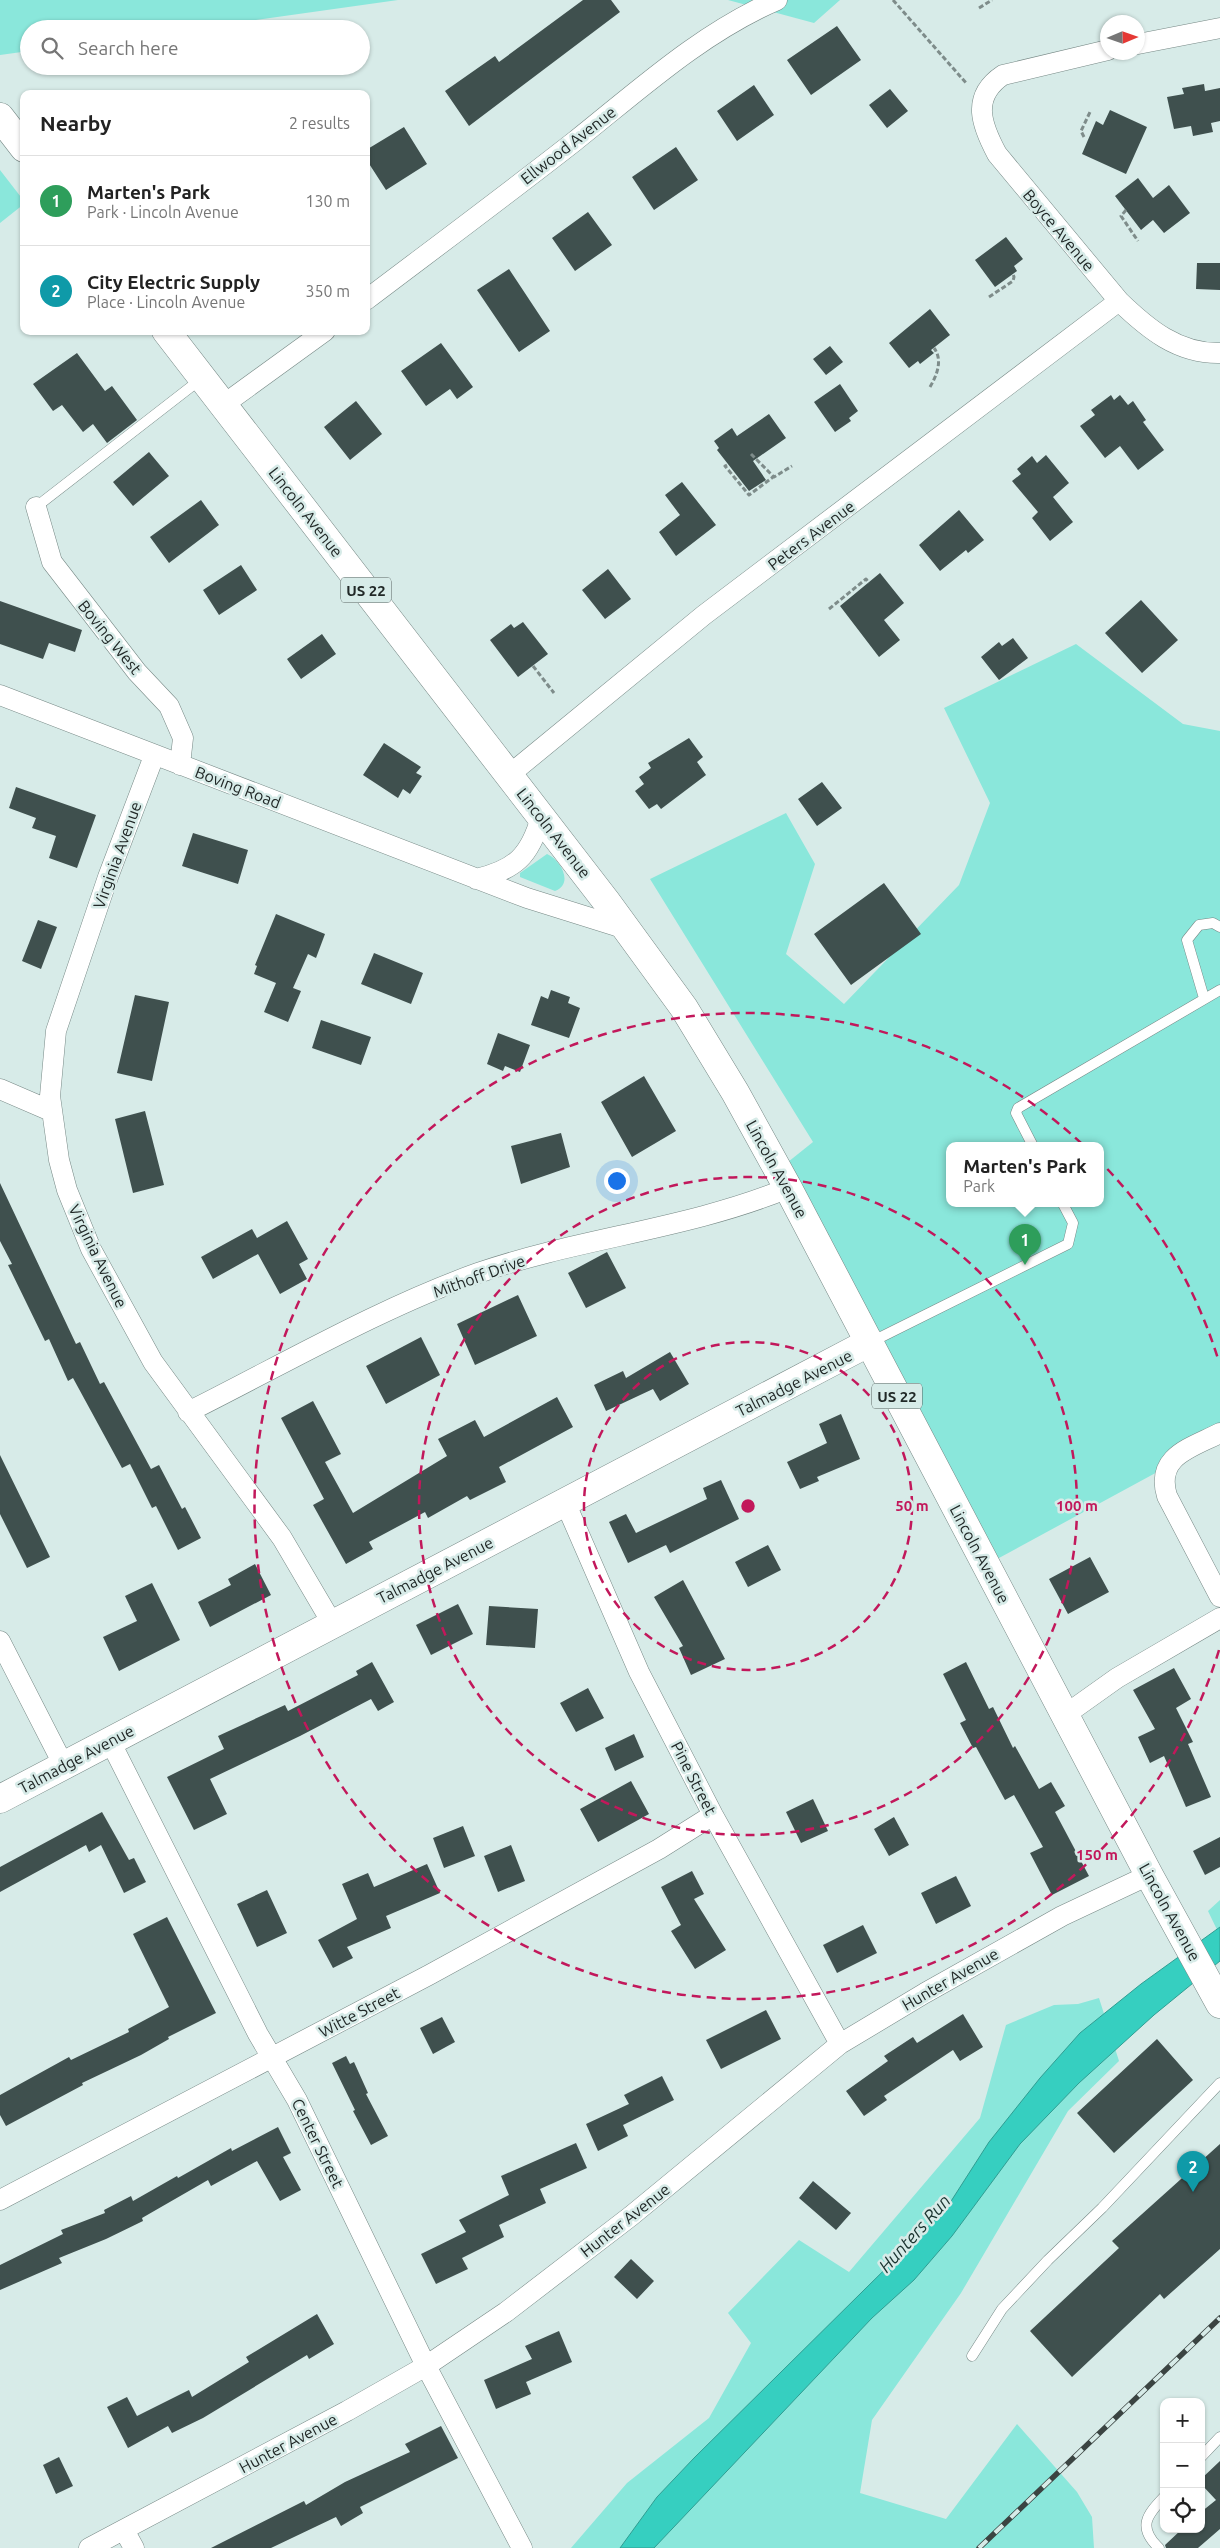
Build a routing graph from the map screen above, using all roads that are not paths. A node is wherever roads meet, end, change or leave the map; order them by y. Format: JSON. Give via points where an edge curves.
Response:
{"nodes":[{"id":1,"x":777,"y":0,"type":"edge"},
{"id":2,"x":1220,"y":28,"type":"edge"},
{"id":3,"x":1145,"y":43,"type":"edge"},
{"id":4,"x":1100,"y":52,"type":"edge"},
{"id":5,"x":0,"y":117,"type":"edge"},
{"id":6,"x":20,"y":143,"type":"edge"},
{"id":7,"x":370,"y":297,"type":"edge"},
{"id":8,"x":1119,"y":301,"type":"junction"},
{"id":9,"x":169,"y":335,"type":"edge"},
{"id":10,"x":319,"y":335,"type":"edge"},
{"id":11,"x":1220,"y":353,"type":"edge"},
{"id":12,"x":202,"y":379,"type":"junction"},
{"id":13,"x":223,"y":405,"type":"junction"},
{"id":14,"x":36,"y":507,"type":"joint"},
{"id":15,"x":0,"y":696,"type":"edge"},
{"id":16,"x":154,"y":756,"type":"junction"},
{"id":17,"x":180,"y":765,"type":"junction"},
{"id":18,"x":509,"y":775,"type":"junction"},
{"id":19,"x":541,"y":817,"type":"junction"},
{"id":20,"x":476,"y":879,"type":"junction"},
{"id":21,"x":1220,"y":927,"type":"edge"},
{"id":22,"x":626,"y":929,"type":"junction"},
{"id":23,"x":1220,"y":990,"type":"edge"},
{"id":24,"x":1204,"y":998,"type":"junction"},
{"id":25,"x":0,"y":1089,"type":"edge"},
{"id":26,"x":52,"y":1111,"type":"junction"},
{"id":27,"x":1031,"y":1142,"type":"edge"},
{"id":28,"x":788,"y":1188,"type":"junction"},
{"id":29,"x":1065,"y":1207,"type":"edge"},
{"id":30,"x":870,"y":1342,"type":"junction"},
{"id":31,"x":188,"y":1412,"type":"junction"},
{"id":32,"x":1220,"y":1432,"type":"edge"},
{"id":33,"x":565,"y":1502,"type":"junction"},
{"id":34,"x":1220,"y":1597,"type":"edge"},
{"id":35,"x":1220,"y":1618,"type":"edge"},
{"id":36,"x":332,"y":1623,"type":"junction"},
{"id":37,"x":0,"y":1641,"type":"edge"},
{"id":38,"x":1065,"y":1715,"type":"junction"},
{"id":39,"x":110,"y":1741,"type":"junction"},
{"id":40,"x":64,"y":1766,"type":"junction"},
{"id":41,"x":0,"y":1799,"type":"edge"},
{"id":42,"x":713,"y":1815,"type":"junction"},
{"id":43,"x":1149,"y":1875,"type":"junction"},
{"id":44,"x":1216,"y":1995,"type":"edge"},
{"id":45,"x":840,"y":2044,"type":"junction"},
{"id":46,"x":272,"y":2057,"type":"junction"},
{"id":47,"x":1220,"y":2083,"type":"edge"},
{"id":48,"x":0,"y":2200,"type":"edge"},
{"id":49,"x":972,"y":2356,"type":"dead end"},
{"id":50,"x":426,"y":2366,"type":"junction"},
{"id":51,"x":1220,"y":2437,"type":"edge"},
{"id":52,"x":1205,"y":2453,"type":"edge"},
{"id":53,"x":1160,"y":2501,"type":"edge"},
{"id":54,"x":124,"y":2530,"type":"junction"},
{"id":55,"x":89,"y":2548,"type":"edge"},
{"id":56,"x":134,"y":2548,"type":"edge"},
{"id":57,"x":522,"y":2548,"type":"edge"},
{"id":58,"x":1158,"y":2548,"type":"edge"}],
"edges":[{"from":1,"to":7,"type":"street","name":"Ellwood Avenue","via":[[719,30],[684,54]]},
{"from":2,"to":3,"type":"street"},
{"from":4,"to":8,"type":"street","name":"Boyce Avenue","via":[[1003,75],[988,90],[981,113],[984,129],[997,154]]},
{"from":5,"to":6,"type":"main road"},
{"from":8,"to":11,"type":"street","name":"Boyce Avenue","via":[[1159,336],[1183,348]]},
{"from":8,"to":18,"type":"street","name":"Peters Avenue","via":[[704,616]]},
{"from":9,"to":12,"type":"main road","number":"US 22"},
{"from":10,"to":13,"type":"street"},
{"from":12,"to":13,"type":"main road","number":"US 22"},
{"from":12,"to":14,"type":"lane"},
{"from":13,"to":18,"type":"main road","name":"Lincoln Avenue","number":"US 22"},
{"from":14,"to":17,"type":"street","name":"Boving West","via":[[52,562],[137,672],[169,706],[183,738]]},
{"from":15,"to":16,"type":"street","name":"Boving Road"},
{"from":16,"to":17,"type":"street","name":"Boving Road"},
{"from":16,"to":26,"type":"street","name":"Virginia Avenue","via":[[108,876],[56,1031],[51,1064]]},
{"from":17,"to":20,"type":"street","name":"Boving Road"},
{"from":18,"to":19,"type":"main road","name":"Lincoln Avenue","number":"US 22"},
{"from":19,"to":20,"type":"street","via":[[535,837],[517,862],[500,873]]},
{"from":19,"to":22,"type":"main road","name":"Lincoln Avenue","number":"US 22"},
{"from":20,"to":22,"type":"street","name":"Boving Road"},
{"from":21,"to":24,"type":"lane","via":[[1213,923],[1199,925],[1187,940]]},
{"from":22,"to":28,"type":"main road","name":"Lincoln Avenue","number":"US 22","via":[[684,1008],[736,1092]]},
{"from":23,"to":24,"type":"lane"},
{"from":24,"to":27,"type":"lane","via":[[1018,1108],[1016,1113]]},
{"from":25,"to":26,"type":"street"},
{"from":26,"to":31,"type":"street","name":"Virginia Avenue","via":[[65,1183],[88,1241],[153,1362]]},
{"from":28,"to":30,"type":"main road","name":"Lincoln Avenue","number":"US 22"},
{"from":28,"to":31,"type":"street","name":"Mithoff Drive","via":[[700,1217],[542,1254],[479,1273],[382,1314]]},
{"from":29,"to":30,"type":"lane","via":[[1073,1223],[1068,1244]]},
{"from":30,"to":33,"type":"main road","name":"Talmadge Avenue"},
{"from":30,"to":38,"type":"main road","name":"Lincoln Avenue","number":"US 22"},
{"from":31,"to":36,"type":"street","name":"Virginia Avenue","via":[[282,1538]]},
{"from":32,"to":34,"type":"street","via":[[1172,1460],[1165,1470],[1164,1484],[1167,1496]]},
{"from":33,"to":36,"type":"main road","name":"Talmadge Avenue"},
{"from":33,"to":42,"type":"street","name":"Pine Street","via":[[639,1672]]},
{"from":35,"to":38,"type":"street","via":[[1117,1678]]},
{"from":36,"to":39,"type":"main road","name":"Talmadge Avenue"},
{"from":37,"to":40,"type":"street"},
{"from":38,"to":43,"type":"main road","name":"Lincoln Avenue","number":"US 22"},
{"from":39,"to":40,"type":"main road","name":"Talmadge Avenue"},
{"from":39,"to":46,"type":"street","name":"Center Street"},
{"from":40,"to":41,"type":"main road","name":"Talmadge Avenue"},
{"from":42,"to":45,"type":"street","name":"Pine Street"},
{"from":42,"to":46,"type":"street","name":"Witte Street","via":[[582,1891]]},
{"from":43,"to":44,"type":"main road","name":"Lincoln Avenue","number":"US 22"},
{"from":43,"to":45,"type":"street","name":"Hunter Avenue","via":[[1062,1916]]},
{"from":45,"to":50,"type":"street","name":"Hunter Avenue","via":[[631,2216],[506,2312]]},
{"from":46,"to":48,"type":"street","name":"Witte Street"},
{"from":46,"to":50,"type":"street","name":"Center Street","via":[[297,2100]]},
{"from":47,"to":49,"type":"lane","via":[[1002,2309]]},
{"from":50,"to":54,"type":"street","name":"Hunter Avenue"},
{"from":50,"to":57,"type":"street","name":"Center Street"},
{"from":51,"to":52,"type":"lane"},
{"from":53,"to":58,"type":"lane","via":[[1147,2514],[1145,2526]]},
{"from":54,"to":55,"type":"street","name":"Hunter Avenue"},
{"from":54,"to":56,"type":"street"}]}
